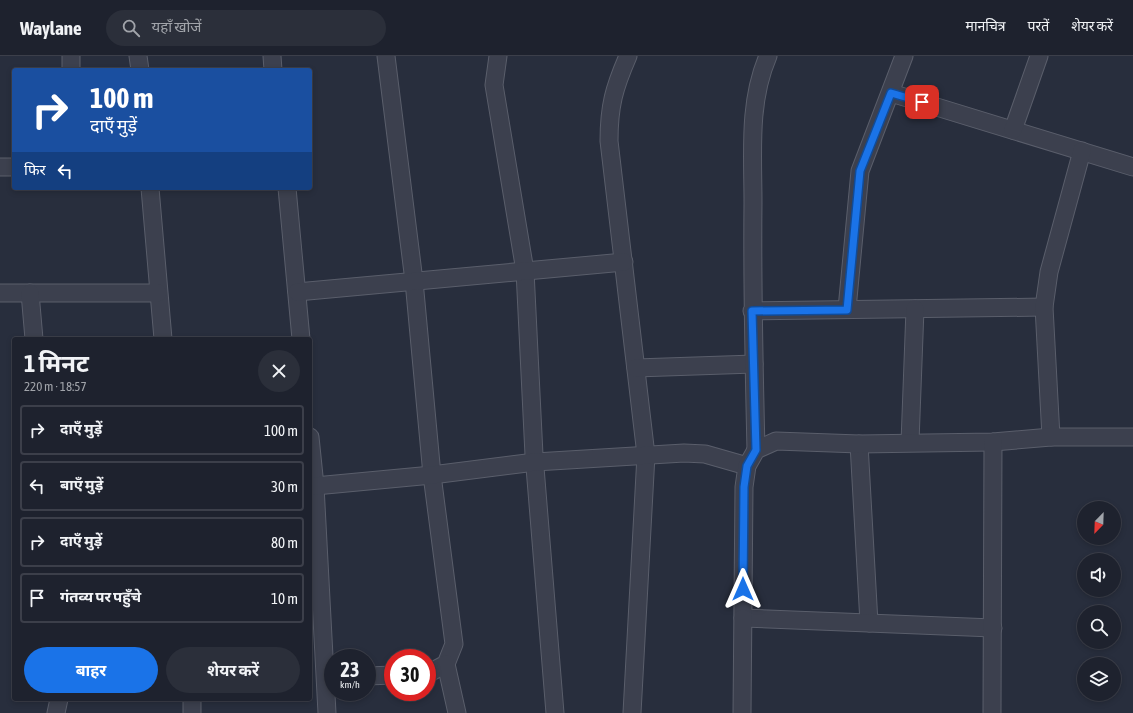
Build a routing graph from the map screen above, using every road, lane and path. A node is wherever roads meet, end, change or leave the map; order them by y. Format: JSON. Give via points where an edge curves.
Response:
{"nodes":[{"id":1,"x":71,"y":56,"type":"edge"},
{"id":2,"x":138,"y":56,"type":"edge"},
{"id":3,"x":272,"y":56,"type":"edge"},
{"id":4,"x":386,"y":56,"type":"edge"},
{"id":5,"x":498,"y":56,"type":"edge"},
{"id":6,"x":628,"y":56,"type":"edge"},
{"id":7,"x":768,"y":56,"type":"edge"},
{"id":8,"x":904,"y":56,"type":"edge"},
{"id":9,"x":1039,"y":56,"type":"edge"},
{"id":10,"x":71,"y":68,"type":"edge"},
{"id":11,"x":140,"y":68,"type":"edge"},
{"id":12,"x":273,"y":68,"type":"edge"},
{"id":13,"x":891,"y":93,"type":"junction"},
{"id":14,"x":1013,"y":130,"type":"junction"},
{"id":15,"x":1082,"y":151,"type":"junction"},
{"id":16,"x":0,"y":167,"type":"edge"},
{"id":17,"x":12,"y":167,"type":"edge"},
{"id":18,"x":1133,"y":167,"type":"edge"},
{"id":19,"x":150,"y":190,"type":"edge"},
{"id":20,"x":287,"y":190,"type":"edge"},
{"id":21,"x":624,"y":262,"type":"junction"},
{"id":22,"x":525,"y":271,"type":"junction"},
{"id":23,"x":414,"y":281,"type":"junction"},
{"id":24,"x":297,"y":292,"type":"junction"},
{"id":25,"x":0,"y":293,"type":"edge"},
{"id":26,"x":30,"y":293,"type":"junction"},
{"id":27,"x":158,"y":293,"type":"junction"},
{"id":28,"x":1044,"y":308,"type":"junction"},
{"id":29,"x":915,"y":309,"type":"junction"},
{"id":30,"x":847,"y":310,"type":"junction"},
{"id":31,"x":752,"y":311,"type":"junction"},
{"id":32,"x":34,"y":337,"type":"edge"},
{"id":33,"x":163,"y":337,"type":"edge"},
{"id":34,"x":301,"y":337,"type":"edge"},
{"id":35,"x":754,"y":364,"type":"junction"},
{"id":36,"x":636,"y":368,"type":"junction"},
{"id":37,"x":1133,"y":436,"type":"edge"},
{"id":38,"x":1051,"y":437,"type":"junction"},
{"id":39,"x":910,"y":442,"type":"junction"},
{"id":40,"x":993,"y":442,"type":"junction"},
{"id":41,"x":859,"y":444,"type":"junction"},
{"id":42,"x":756,"y":450,"type":"junction"},
{"id":43,"x":646,"y":455,"type":"junction"},
{"id":44,"x":312,"y":462,"type":"edge"},
{"id":45,"x":535,"y":462,"type":"junction"},
{"id":46,"x":747,"y":466,"type":"junction"},
{"id":47,"x":432,"y":475,"type":"junction"},
{"id":48,"x":314,"y":486,"type":"junction"},
{"id":49,"x":313,"y":509,"type":"edge"},
{"id":50,"x":743,"y":618,"type":"junction"},
{"id":51,"x":870,"y":623,"type":"junction"},
{"id":52,"x":992,"y":628,"type":"junction"},
{"id":53,"x":326,"y":649,"type":"edge"},
{"id":54,"x":446,"y":664,"type":"junction"},
{"id":55,"x":436,"y":669,"type":"edge"},
{"id":56,"x":59,"y":701,"type":"edge"},
{"id":57,"x":192,"y":701,"type":"edge"},
{"id":58,"x":328,"y":701,"type":"edge"},
{"id":59,"x":56,"y":713,"type":"edge"},
{"id":60,"x":192,"y":713,"type":"edge"},
{"id":61,"x":327,"y":713,"type":"edge"},
{"id":62,"x":458,"y":713,"type":"edge"},
{"id":63,"x":555,"y":713,"type":"edge"},
{"id":64,"x":632,"y":713,"type":"edge"},
{"id":65,"x":742,"y":713,"type":"edge"},
{"id":66,"x":992,"y":713,"type":"edge"}],
"edges":[{"from":1,"to":10,"type":"street"},
{"from":2,"to":11,"type":"street"},
{"from":3,"to":12,"type":"street"},
{"from":4,"to":23,"type":"street"},
{"from":5,"to":22,"type":"street","via":[[494,85]]},
{"from":6,"to":21,"type":"street","via":[[617,81],[609,113],[609,141]]},
{"from":7,"to":31,"type":"street","via":[[760,75],[754,109]]},
{"from":8,"to":13,"type":"street"},
{"from":9,"to":14,"type":"street"},
{"from":13,"to":14,"type":"street"},
{"from":13,"to":30,"type":"street","via":[[860,171]]},
{"from":14,"to":15,"type":"street"},
{"from":15,"to":18,"type":"street"},
{"from":15,"to":28,"type":"street","via":[[1049,272]]},
{"from":16,"to":17,"type":"street"},
{"from":19,"to":27,"type":"street"},
{"from":20,"to":24,"type":"street"},
{"from":21,"to":22,"type":"street"},
{"from":21,"to":36,"type":"street"},
{"from":22,"to":23,"type":"street"},
{"from":22,"to":45,"type":"street"},
{"from":23,"to":24,"type":"street"},
{"from":23,"to":47,"type":"street"},
{"from":24,"to":34,"type":"street"},
{"from":25,"to":26,"type":"street"},
{"from":26,"to":27,"type":"street"},
{"from":26,"to":32,"type":"street"},
{"from":27,"to":33,"type":"street"},
{"from":28,"to":29,"type":"street"},
{"from":28,"to":38,"type":"street"},
{"from":29,"to":30,"type":"street"},
{"from":29,"to":39,"type":"street"},
{"from":30,"to":31,"type":"street"},
{"from":31,"to":35,"type":"street"},
{"from":35,"to":36,"type":"street"},
{"from":35,"to":42,"type":"street"},
{"from":36,"to":43,"type":"street"},
{"from":37,"to":38,"type":"street"},
{"from":38,"to":40,"type":"street"},
{"from":39,"to":40,"type":"street"},
{"from":39,"to":41,"type":"street"},
{"from":40,"to":52,"type":"street"},
{"from":41,"to":42,"type":"street","via":[[776,441]]},
{"from":41,"to":51,"type":"street"},
{"from":42,"to":46,"type":"street"},
{"from":43,"to":45,"type":"street"},
{"from":43,"to":46,"type":"street","via":[[705,454]]},
{"from":43,"to":64,"type":"street"},
{"from":44,"to":48,"type":"street"},
{"from":45,"to":47,"type":"street"},
{"from":45,"to":63,"type":"street"},
{"from":46,"to":50,"type":"street","via":[[744,487]]},
{"from":47,"to":48,"type":"street"},
{"from":47,"to":54,"type":"street","via":[[454,644]]},
{"from":48,"to":49,"type":"street"},
{"from":49,"to":53,"type":"street"},
{"from":50,"to":51,"type":"street"},
{"from":50,"to":65,"type":"street"},
{"from":51,"to":52,"type":"street"},
{"from":52,"to":66,"type":"street"},
{"from":54,"to":55,"type":"street"},
{"from":54,"to":62,"type":"street"},
{"from":56,"to":59,"type":"street"},
{"from":57,"to":60,"type":"street"},
{"from":58,"to":61,"type":"street"}]}
